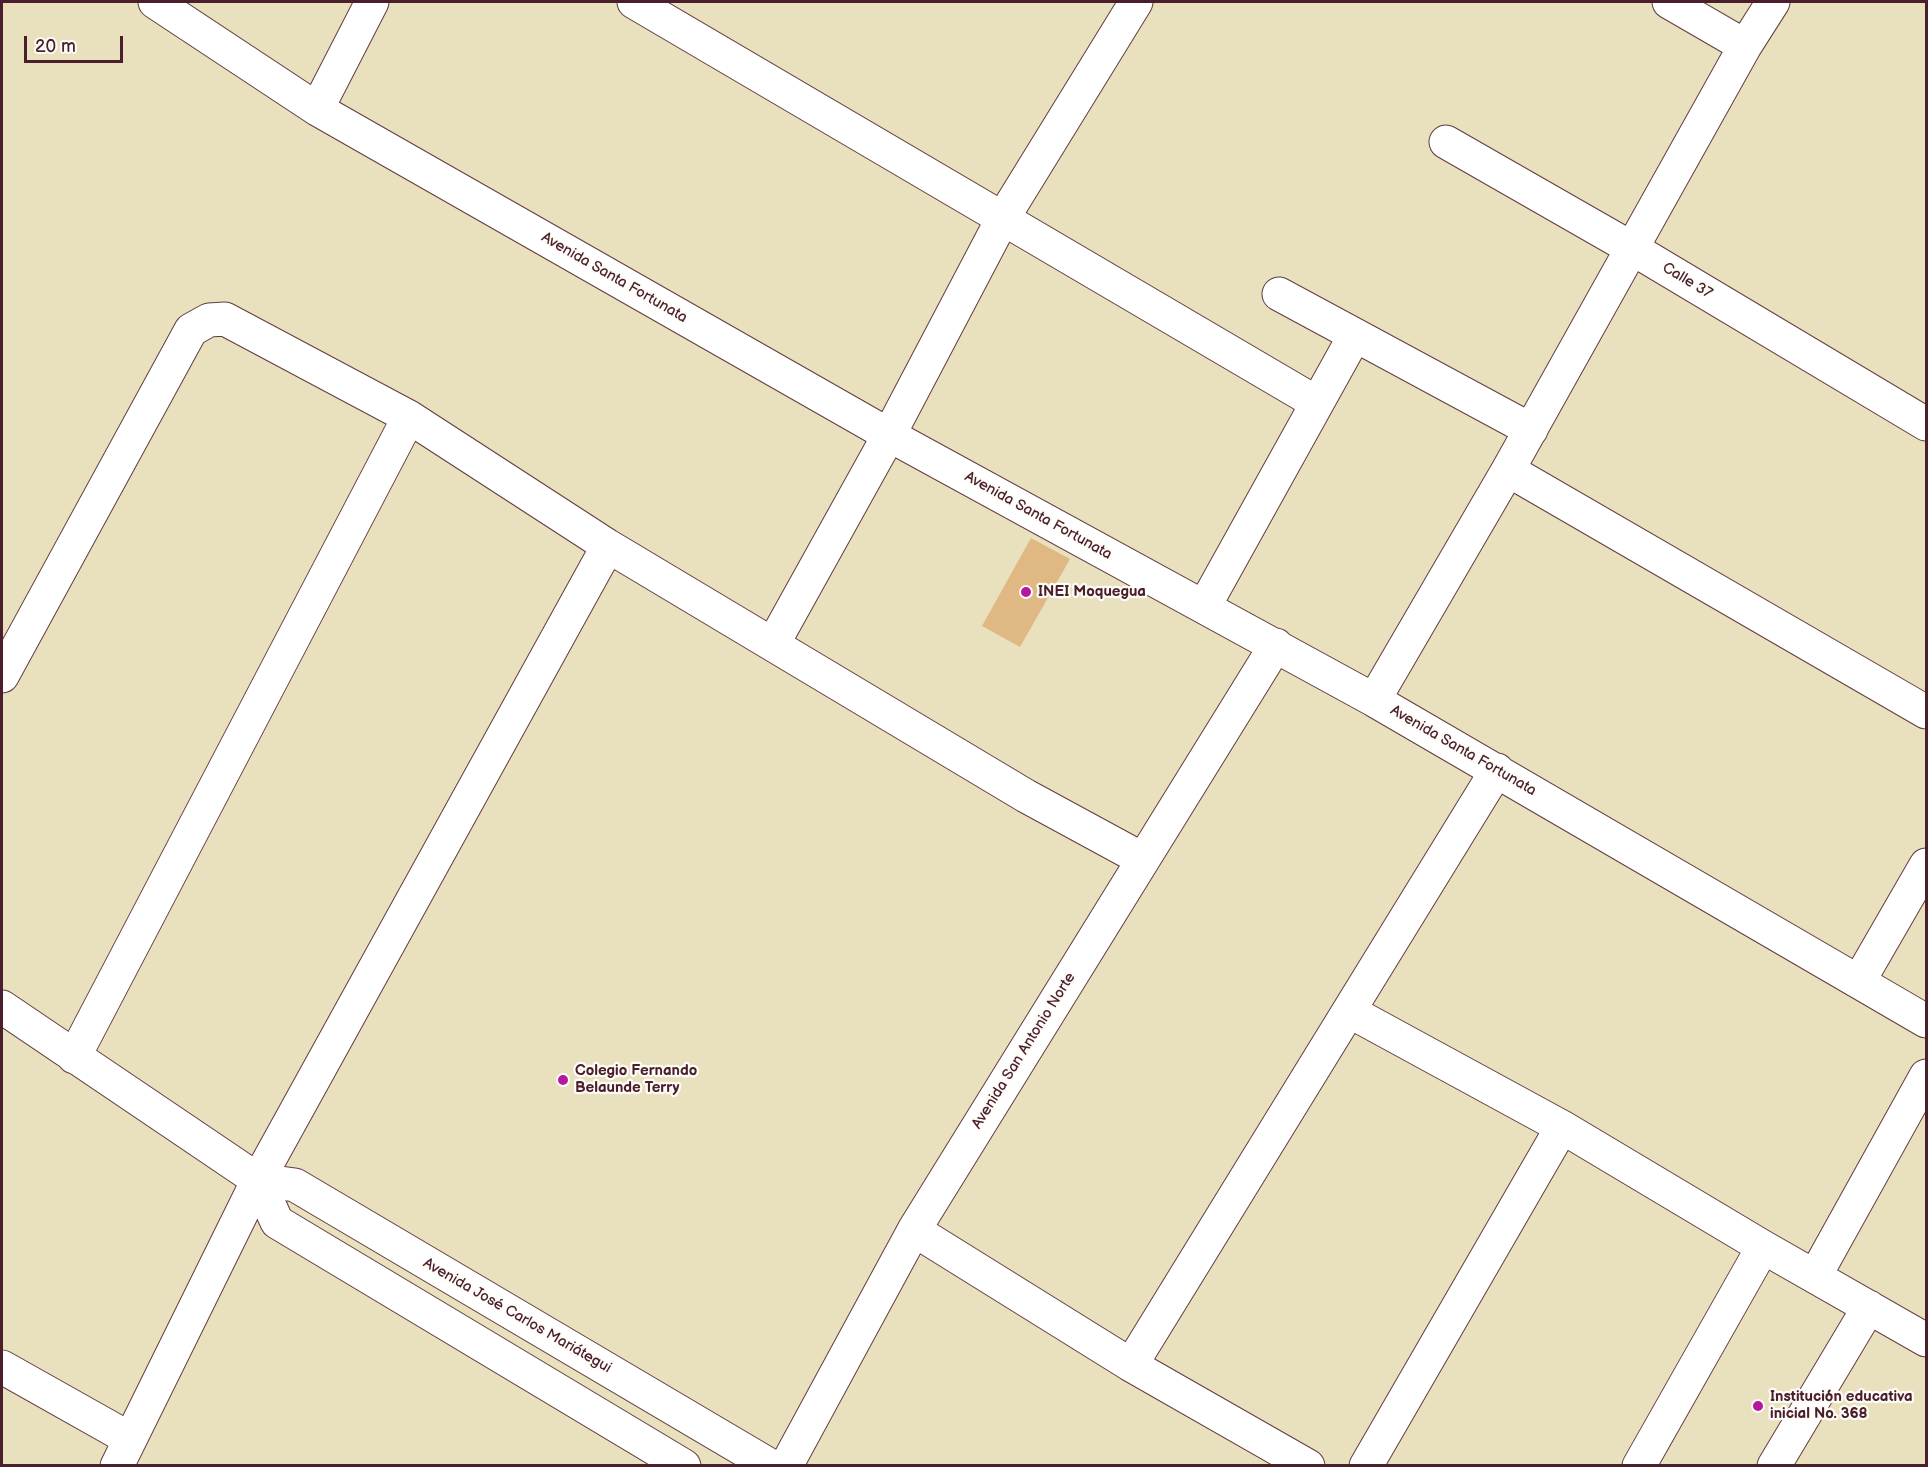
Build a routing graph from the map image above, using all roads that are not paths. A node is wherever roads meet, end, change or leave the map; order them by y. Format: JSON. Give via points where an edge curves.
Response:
{"nodes":[{"id":1,"x":155,"y":2,"type":"edge"},
{"id":2,"x":372,"y":2,"type":"edge"},
{"id":3,"x":634,"y":2,"type":"edge"},
{"id":4,"x":1136,"y":2,"type":"edge"},
{"id":5,"x":1669,"y":2,"type":"edge"},
{"id":6,"x":1773,"y":2,"type":"edge"},
{"id":7,"x":1745,"y":46,"type":"junction"},
{"id":8,"x":317,"y":109,"type":"junction"},
{"id":9,"x":1446,"y":142,"type":"dead end"},
{"id":10,"x":1003,"y":218,"type":"junction"},
{"id":11,"x":1633,"y":249,"type":"junction"},
{"id":12,"x":1279,"y":294,"type":"dead end"},
{"id":13,"x":1354,"y":335,"type":"junction"},
{"id":14,"x":1317,"y":403,"type":"junction"},
{"id":15,"x":409,"y":417,"type":"junction"},
{"id":16,"x":1926,"y":424,"type":"edge"},
{"id":17,"x":1530,"y":430,"type":"junction"},
{"id":18,"x":889,"y":435,"type":"junction"},
{"id":19,"x":1508,"y":470,"type":"junction"},
{"id":20,"x":608,"y":546,"type":"junction"},
{"id":21,"x":1204,"y":607,"type":"junction"},
{"id":22,"x":773,"y":644,"type":"junction"},
{"id":23,"x":1276,"y":645,"type":"junction"},
{"id":24,"x":2,"y":676,"type":"edge"},
{"id":25,"x":1374,"y":700,"type":"junction"},
{"id":26,"x":1926,"y":712,"type":"edge"},
{"id":27,"x":1497,"y":770,"type":"junction"},
{"id":28,"x":1142,"y":859,"type":"junction"},
{"id":29,"x":1926,"y":865,"type":"edge"},
{"id":30,"x":1858,"y":981,"type":"junction"},
{"id":31,"x":2,"y":1007,"type":"edge"},
{"id":32,"x":1349,"y":1011,"type":"junction"},
{"id":33,"x":1926,"y":1021,"type":"edge"},
{"id":34,"x":74,"y":1056,"type":"junction"},
{"id":35,"x":1926,"y":1076,"type":"edge"},
{"id":36,"x":1562,"y":1126,"type":"junction"},
{"id":37,"x":258,"y":1180,"type":"junction"},
{"id":38,"x":914,"y":1230,"type":"junction"},
{"id":39,"x":1763,"y":1247,"type":"junction"},
{"id":40,"x":1815,"y":1276,"type":"junction"},
{"id":41,"x":1869,"y":1307,"type":"junction"},
{"id":42,"x":1926,"y":1340,"type":"edge"},
{"id":43,"x":1131,"y":1365,"type":"junction"},
{"id":44,"x":2,"y":1366,"type":"edge"},
{"id":45,"x":124,"y":1452,"type":"edge"},
{"id":46,"x":684,"y":1466,"type":"edge"},
{"id":47,"x":771,"y":1466,"type":"edge"},
{"id":48,"x":786,"y":1466,"type":"edge"},
{"id":49,"x":1308,"y":1466,"type":"edge"},
{"id":50,"x":1366,"y":1466,"type":"edge"},
{"id":51,"x":1639,"y":1466,"type":"edge"},
{"id":52,"x":1774,"y":1466,"type":"edge"}],
"edges":[{"from":1,"to":8,"type":"street","name":"Avenida Santa Fortunata"},
{"from":2,"to":8,"type":"street"},
{"from":3,"to":10,"type":"street"},
{"from":4,"to":10,"type":"street"},
{"from":5,"to":7,"type":"street"},
{"from":6,"to":7,"type":"street"},
{"from":7,"to":11,"type":"street"},
{"from":8,"to":18,"type":"street","name":"Avenida Santa Fortunata"},
{"from":9,"to":11,"type":"street","name":"Calle 37"},
{"from":10,"to":14,"type":"street"},
{"from":10,"to":18,"type":"street"},
{"from":11,"to":16,"type":"street","name":"Calle 37"},
{"from":11,"to":17,"type":"street"},
{"from":12,"to":13,"type":"street"},
{"from":13,"to":14,"type":"street"},
{"from":13,"to":17,"type":"street"},
{"from":14,"to":21,"type":"street"},
{"from":15,"to":20,"type":"street"},
{"from":15,"to":24,"type":"street","via":[[225,319],[209,320],[191,330]]},
{"from":15,"to":34,"type":"street"},
{"from":17,"to":19,"type":"street"},
{"from":18,"to":21,"type":"street","name":"Avenida Santa Fortunata"},
{"from":18,"to":22,"type":"street"},
{"from":19,"to":25,"type":"street"},
{"from":19,"to":26,"type":"street"},
{"from":20,"to":22,"type":"street"},
{"from":20,"to":37,"type":"street"},
{"from":21,"to":23,"type":"street","name":"Avenida Santa Fortunata"},
{"from":22,"to":28,"type":"street","via":[[1026,796]]},
{"from":23,"to":25,"type":"street","name":"Avenida Santa Fortunata"},
{"from":23,"to":28,"type":"street","name":"Avenida San Antonio Norte"},
{"from":25,"to":27,"type":"street","name":"Avenida Santa Fortunata"},
{"from":27,"to":30,"type":"street","name":"Avenida Santa Fortunata"},
{"from":27,"to":32,"type":"street"},
{"from":28,"to":38,"type":"street","name":"Avenida San Antonio Norte"},
{"from":29,"to":30,"type":"street"},
{"from":30,"to":33,"type":"street","name":"Avenida Santa Fortunata"},
{"from":31,"to":34,"type":"street","name":"Avenida José Carlos Mariátegui"},
{"from":32,"to":36,"type":"street"},
{"from":32,"to":43,"type":"street"},
{"from":34,"to":37,"type":"street","name":"Avenida José Carlos Mariátegui"},
{"from":35,"to":40,"type":"street"},
{"from":36,"to":39,"type":"street"},
{"from":36,"to":50,"type":"street"},
{"from":37,"to":45,"type":"street"},
{"from":37,"to":46,"type":"street","via":[[277,1222]]},
{"from":37,"to":47,"type":"street","name":"Avenida José Carlos Mariátegui","via":[[295,1185]]},
{"from":38,"to":43,"type":"street"},
{"from":38,"to":48,"type":"street","name":"Avenida San Antonio Norte"},
{"from":39,"to":40,"type":"street"},
{"from":39,"to":51,"type":"street"},
{"from":40,"to":41,"type":"street"},
{"from":41,"to":42,"type":"street"},
{"from":41,"to":52,"type":"street"},
{"from":43,"to":49,"type":"street"},
{"from":44,"to":45,"type":"street"}]}
